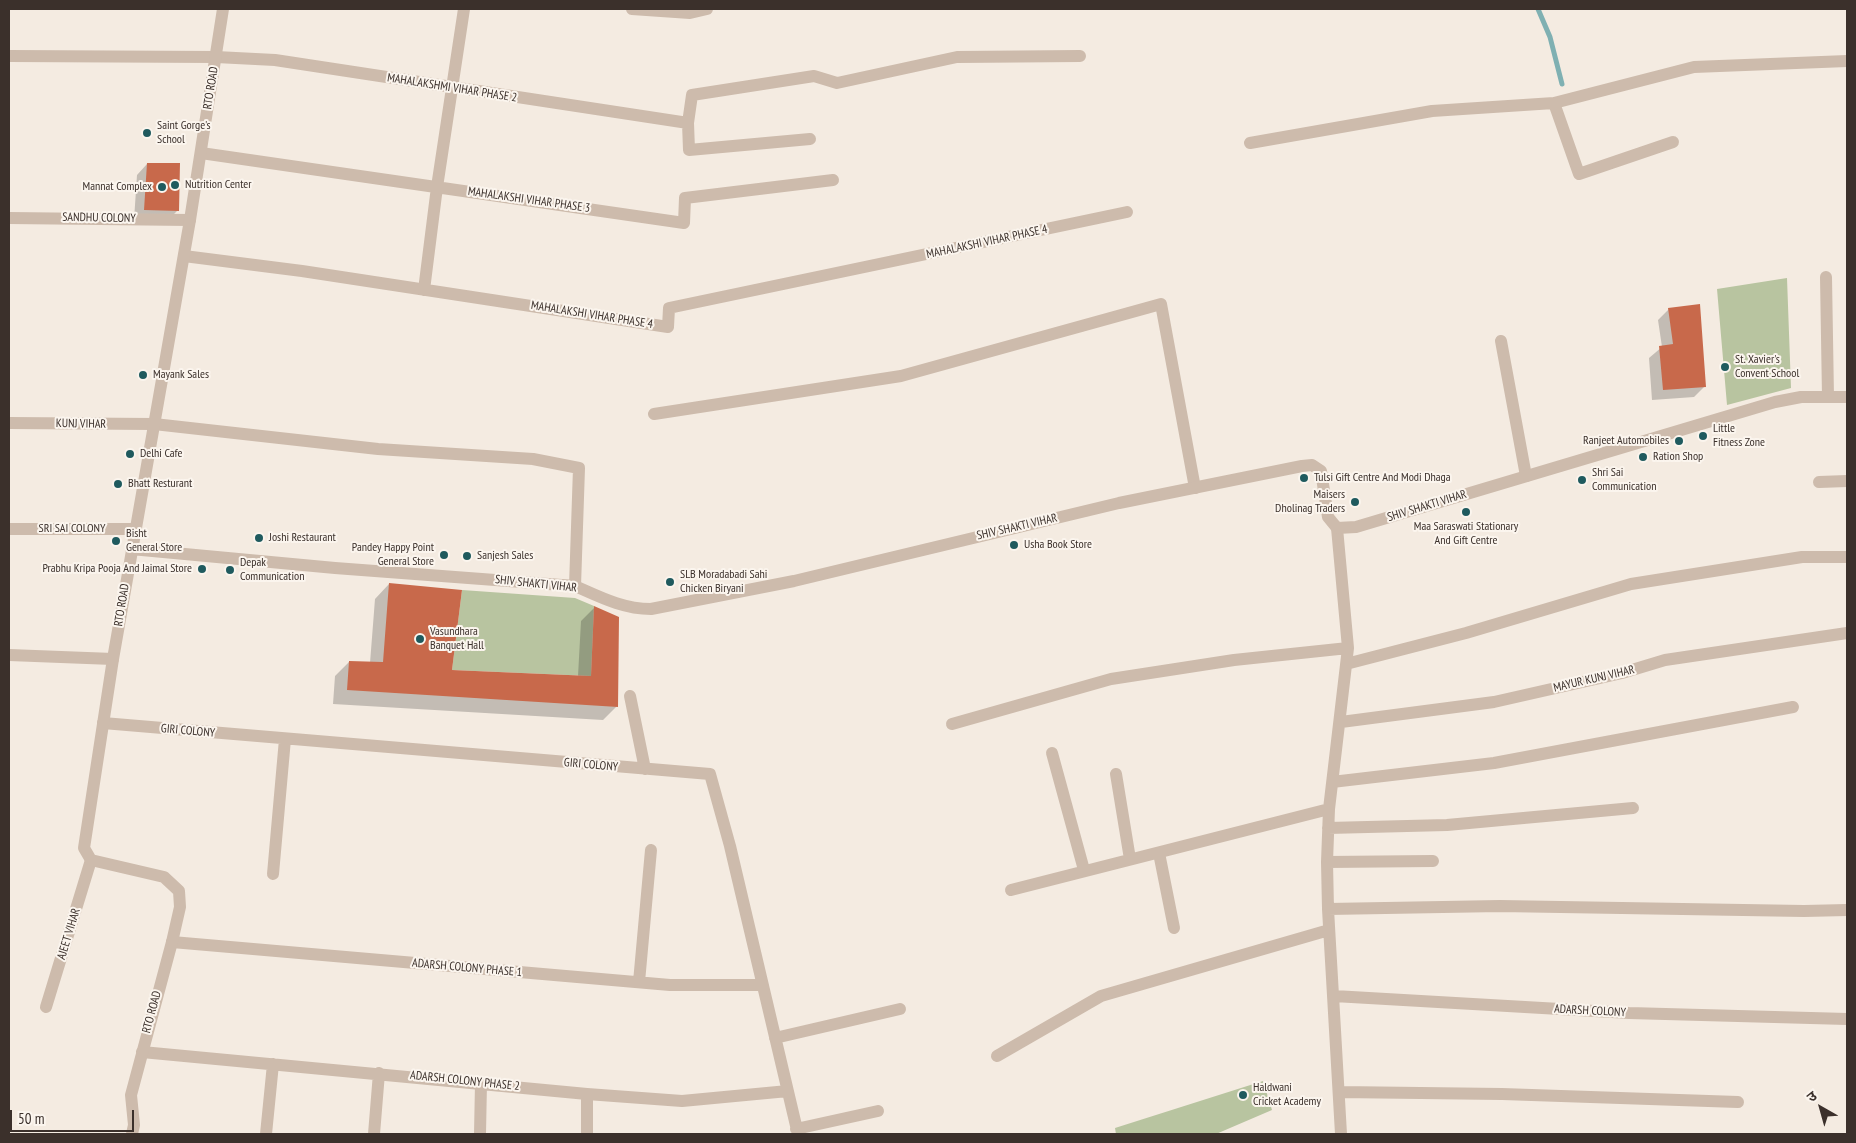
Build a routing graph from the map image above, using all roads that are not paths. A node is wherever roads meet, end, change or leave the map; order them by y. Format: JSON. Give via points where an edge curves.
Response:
{"nodes":[{"id":1,"x":223,"y":9,"type":"edge"},
{"id":2,"x":464,"y":9,"type":"edge"},
{"id":3,"x":632,"y":9,"type":"edge"},
{"id":4,"x":707,"y":9,"type":"edge"},
{"id":5,"x":9,"y":56,"type":"edge"},
{"id":6,"x":1080,"y":56,"type":"dead end"},
{"id":7,"x":216,"y":57,"type":"junction"},
{"id":8,"x":1847,"y":61,"type":"edge"},
{"id":9,"x":452,"y":88,"type":"junction"},
{"id":10,"x":1554,"y":103,"type":"junction"},
{"id":11,"x":688,"y":123,"type":"junction"},
{"id":12,"x":810,"y":139,"type":"dead end"},
{"id":13,"x":1673,"y":142,"type":"dead end"},
{"id":14,"x":1250,"y":143,"type":"dead end"},
{"id":15,"x":201,"y":153,"type":"junction"},
{"id":16,"x":833,"y":180,"type":"dead end"},
{"id":17,"x":437,"y":188,"type":"junction"},
{"id":18,"x":1127,"y":212,"type":"dead end"},
{"id":19,"x":9,"y":218,"type":"edge"},
{"id":20,"x":190,"y":220,"type":"junction"},
{"id":21,"x":184,"y":256,"type":"junction"},
{"id":22,"x":1826,"y":277,"type":"dead end"},
{"id":23,"x":424,"y":290,"type":"junction"},
{"id":24,"x":1501,"y":341,"type":"dead end"},
{"id":25,"x":1828,"y":397,"type":"junction"},
{"id":26,"x":1847,"y":397,"type":"edge"},
{"id":27,"x":654,"y":414,"type":"dead end"},
{"id":28,"x":9,"y":423,"type":"edge"},
{"id":29,"x":154,"y":424,"type":"junction"},
{"id":30,"x":1526,"y":476,"type":"junction"},
{"id":31,"x":1847,"y":481,"type":"edge"},
{"id":32,"x":1819,"y":482,"type":"dead end"},
{"id":33,"x":1195,"y":488,"type":"junction"},
{"id":34,"x":9,"y":528,"type":"edge"},
{"id":35,"x":135,"y":528,"type":"junction"},
{"id":36,"x":1337,"y":528,"type":"junction"},
{"id":37,"x":131,"y":548,"type":"junction"},
{"id":38,"x":1847,"y":557,"type":"edge"},
{"id":39,"x":575,"y":586,"type":"junction"},
{"id":40,"x":1847,"y":634,"type":"edge"},
{"id":41,"x":1348,"y":648,"type":"junction"},
{"id":42,"x":9,"y":655,"type":"edge"},
{"id":43,"x":113,"y":659,"type":"junction"},
{"id":44,"x":1346,"y":664,"type":"junction"},
{"id":45,"x":630,"y":696,"type":"dead end"},
{"id":46,"x":1793,"y":707,"type":"dead end"},
{"id":47,"x":1341,"y":722,"type":"junction"},
{"id":48,"x":103,"y":723,"type":"junction"},
{"id":49,"x":952,"y":724,"type":"dead end"},
{"id":50,"x":285,"y":740,"type":"junction"},
{"id":51,"x":1052,"y":752,"type":"dead end"},
{"id":52,"x":645,"y":770,"type":"junction"},
{"id":53,"x":1116,"y":774,"type":"dead end"},
{"id":54,"x":1332,"y":782,"type":"junction"},
{"id":55,"x":1632,"y":808,"type":"dead end"},
{"id":56,"x":1329,"y":809,"type":"junction"},
{"id":57,"x":1328,"y":828,"type":"junction"},
{"id":58,"x":651,"y":850,"type":"dead end"},
{"id":59,"x":1159,"y":853,"type":"junction"},
{"id":60,"x":1130,"y":859,"type":"junction"},
{"id":61,"x":91,"y":860,"type":"junction"},
{"id":62,"x":1433,"y":861,"type":"dead end"},
{"id":63,"x":1327,"y":862,"type":"junction"},
{"id":64,"x":1084,"y":870,"type":"junction"},
{"id":65,"x":273,"y":874,"type":"dead end"},
{"id":66,"x":1011,"y":890,"type":"dead end"},
{"id":67,"x":1328,"y":909,"type":"junction"},
{"id":68,"x":1847,"y":910,"type":"edge"},
{"id":69,"x":1174,"y":928,"type":"dead end"},
{"id":70,"x":1329,"y":930,"type":"junction"},
{"id":71,"x":172,"y":942,"type":"junction"},
{"id":72,"x":639,"y":982,"type":"junction"},
{"id":73,"x":762,"y":985,"type":"junction"},
{"id":74,"x":1334,"y":996,"type":"junction"},
{"id":75,"x":46,"y":1007,"type":"dead end"},
{"id":76,"x":900,"y":1009,"type":"dead end"},
{"id":77,"x":1847,"y":1019,"type":"edge"},
{"id":78,"x":775,"y":1038,"type":"junction"},
{"id":79,"x":142,"y":1052,"type":"junction"},
{"id":80,"x":997,"y":1056,"type":"dead end"},
{"id":81,"x":273,"y":1064,"type":"junction"},
{"id":82,"x":380,"y":1073,"type":"junction"},
{"id":83,"x":481,"y":1083,"type":"junction"},
{"id":84,"x":788,"y":1091,"type":"junction"},
{"id":85,"x":1339,"y":1092,"type":"junction"},
{"id":86,"x":587,"y":1094,"type":"junction"},
{"id":87,"x":1738,"y":1102,"type":"dead end"},
{"id":88,"x":878,"y":1111,"type":"dead end"},
{"id":89,"x":797,"y":1132,"type":"edge"},
{"id":90,"x":132,"y":1134,"type":"edge"},
{"id":91,"x":266,"y":1134,"type":"edge"},
{"id":92,"x":374,"y":1134,"type":"edge"},
{"id":93,"x":480,"y":1134,"type":"edge"},
{"id":94,"x":586,"y":1134,"type":"edge"},
{"id":95,"x":1341,"y":1134,"type":"edge"}],
"edges":[{"from":1,"to":7,"type":"street","name":"RTO ROAD"},
{"from":2,"to":9,"type":"street"},
{"from":3,"to":4,"type":"street","via":[[690,14]]},
{"from":5,"to":7,"type":"street","name":"MAHALAKSHMI VIHAR PHASE 2"},
{"from":6,"to":11,"type":"street","via":[[958,57],[837,82],[814,76],[692,95]]},
{"from":7,"to":9,"type":"street","name":"MAHALAKSHMI VIHAR PHASE 2","via":[[275,60]]},
{"from":7,"to":15,"type":"street","name":"RTO ROAD"},
{"from":8,"to":10,"type":"street","via":[[1694,67]]},
{"from":9,"to":11,"type":"street","name":"MAHALAKSHMI VIHAR PHASE 2"},
{"from":9,"to":17,"type":"street"},
{"from":10,"to":13,"type":"street","via":[[1579,174]]},
{"from":10,"to":14,"type":"street","via":[[1432,111]]},
{"from":11,"to":12,"type":"street","via":[[689,150]]},
{"from":15,"to":17,"type":"street","name":"MAHALAKSHI VIHAR PHASE 3"},
{"from":15,"to":20,"type":"street","name":"RTO ROAD"},
{"from":16,"to":17,"type":"street","name":"MAHALAKSHI VIHAR PHASE 3","via":[[685,198],[684,223]]},
{"from":17,"to":23,"type":"street"},
{"from":18,"to":23,"type":"street","name":"MAHALAKSHI VIHAR PHASE 4","via":[[669,308],[668,327]]},
{"from":19,"to":20,"type":"street","name":"SANDHU COLONY"},
{"from":20,"to":21,"type":"street","name":"RTO ROAD"},
{"from":21,"to":23,"type":"street","name":"MAHALAKSHI VIHAR PHASE 4"},
{"from":21,"to":29,"type":"street","name":"RTO ROAD"},
{"from":22,"to":25,"type":"street"},
{"from":24,"to":30,"type":"street"},
{"from":25,"to":26,"type":"street","name":"SHIV SHAKTI VIHAR"},
{"from":25,"to":30,"type":"street","name":"SHIV SHAKTI VIHAR","via":[[1801,397],[1775,402]]},
{"from":27,"to":33,"type":"street","via":[[901,376],[1161,304]]},
{"from":28,"to":29,"type":"street","name":"KUNJ VIHAR"},
{"from":29,"to":35,"type":"street","name":"RTO ROAD"},
{"from":29,"to":39,"type":"street","name":"KUNJ VIHAR","via":[[378,449],[533,459],[579,468]]},
{"from":30,"to":36,"type":"street","name":"SHIV SHAKTI VIHAR","via":[[1356,527]]},
{"from":31,"to":32,"type":"street"},
{"from":33,"to":36,"type":"street","name":"SHIV SHAKTI VIHAR","via":[[1312,465],[1321,471],[1328,517]]},
{"from":33,"to":39,"type":"street","name":"SHIV SHAKTI VIHAR","via":[[1119,503],[794,582],[651,609],[611,603]]},
{"from":34,"to":35,"type":"street","name":"SRI SAI COLONY"},
{"from":35,"to":37,"type":"street","name":"RTO ROAD"},
{"from":36,"to":41,"type":"street"},
{"from":37,"to":39,"type":"street","name":"SHIV SHAKTI VIHAR","via":[[335,568]]},
{"from":37,"to":43,"type":"street","name":"RTO ROAD"},
{"from":38,"to":44,"type":"street","via":[[1802,558],[1631,584],[1466,633]]},
{"from":40,"to":47,"type":"street","name":"MAYUR KUNJ VIHAR","via":[[1665,660],[1494,702]]},
{"from":41,"to":44,"type":"street"},
{"from":41,"to":49,"type":"street","via":[[1111,678]]},
{"from":42,"to":43,"type":"street"},
{"from":43,"to":48,"type":"street","name":"RTO ROAD"},
{"from":44,"to":47,"type":"street"},
{"from":45,"to":52,"type":"street"},
{"from":46,"to":54,"type":"street","via":[[1494,763]]},
{"from":47,"to":54,"type":"street"},
{"from":48,"to":50,"type":"street","name":"GIRI COLONY"},
{"from":48,"to":61,"type":"street","name":"RTO ROAD","via":[[84,848]]},
{"from":50,"to":52,"type":"street","name":"GIRI COLONY"},
{"from":50,"to":65,"type":"street"},
{"from":51,"to":64,"type":"street"},
{"from":52,"to":73,"type":"street","name":"GIRI COLONY","via":[[710,774]]},
{"from":53,"to":60,"type":"street"},
{"from":54,"to":56,"type":"street"},
{"from":55,"to":57,"type":"street","via":[[1447,825]]},
{"from":56,"to":57,"type":"street"},
{"from":56,"to":59,"type":"street"},
{"from":57,"to":63,"type":"street"},
{"from":58,"to":72,"type":"street"},
{"from":59,"to":60,"type":"street"},
{"from":59,"to":69,"type":"street"},
{"from":60,"to":64,"type":"street"},
{"from":61,"to":71,"type":"street","name":"RTO ROAD","via":[[164,877],[179,891],[180,907]]},
{"from":61,"to":75,"type":"street","name":"AJEET VIHAR"},
{"from":62,"to":63,"type":"street"},
{"from":63,"to":67,"type":"street"},
{"from":64,"to":66,"type":"street"},
{"from":67,"to":68,"type":"street","via":[[1500,906]]},
{"from":67,"to":70,"type":"street"},
{"from":70,"to":74,"type":"street"},
{"from":70,"to":80,"type":"street","via":[[1101,996]]},
{"from":71,"to":72,"type":"street","name":"ADARSH COLONY PHASE 1"},
{"from":71,"to":79,"type":"street","name":"RTO ROAD"},
{"from":72,"to":73,"type":"street","name":"ADARSH COLONY PHASE 1"},
{"from":73,"to":78,"type":"street","name":"GIRI COLONY"},
{"from":74,"to":77,"type":"street","name":"ADARSH COLONY","via":[[1629,1013]]},
{"from":74,"to":85,"type":"street"},
{"from":76,"to":78,"type":"street"},
{"from":78,"to":84,"type":"street","name":"GIRI COLONY"},
{"from":79,"to":81,"type":"street","name":"ADARSH COLONY PHASE 2"},
{"from":79,"to":90,"type":"street","name":"RTO ROAD","via":[[131,1095]]},
{"from":81,"to":82,"type":"street","name":"ADARSH COLONY PHASE 2"},
{"from":81,"to":91,"type":"street"},
{"from":82,"to":83,"type":"street","name":"ADARSH COLONY PHASE 2"},
{"from":82,"to":92,"type":"street"},
{"from":83,"to":86,"type":"street","name":"ADARSH COLONY PHASE 2"},
{"from":83,"to":93,"type":"street"},
{"from":84,"to":86,"type":"street","name":"ADARSH COLONY PHASE 2","via":[[682,1101]]},
{"from":84,"to":89,"type":"street","name":"GIRI COLONY"},
{"from":85,"to":87,"type":"street"},
{"from":85,"to":95,"type":"street"},
{"from":86,"to":94,"type":"street"},
{"from":88,"to":89,"type":"street"}]}
